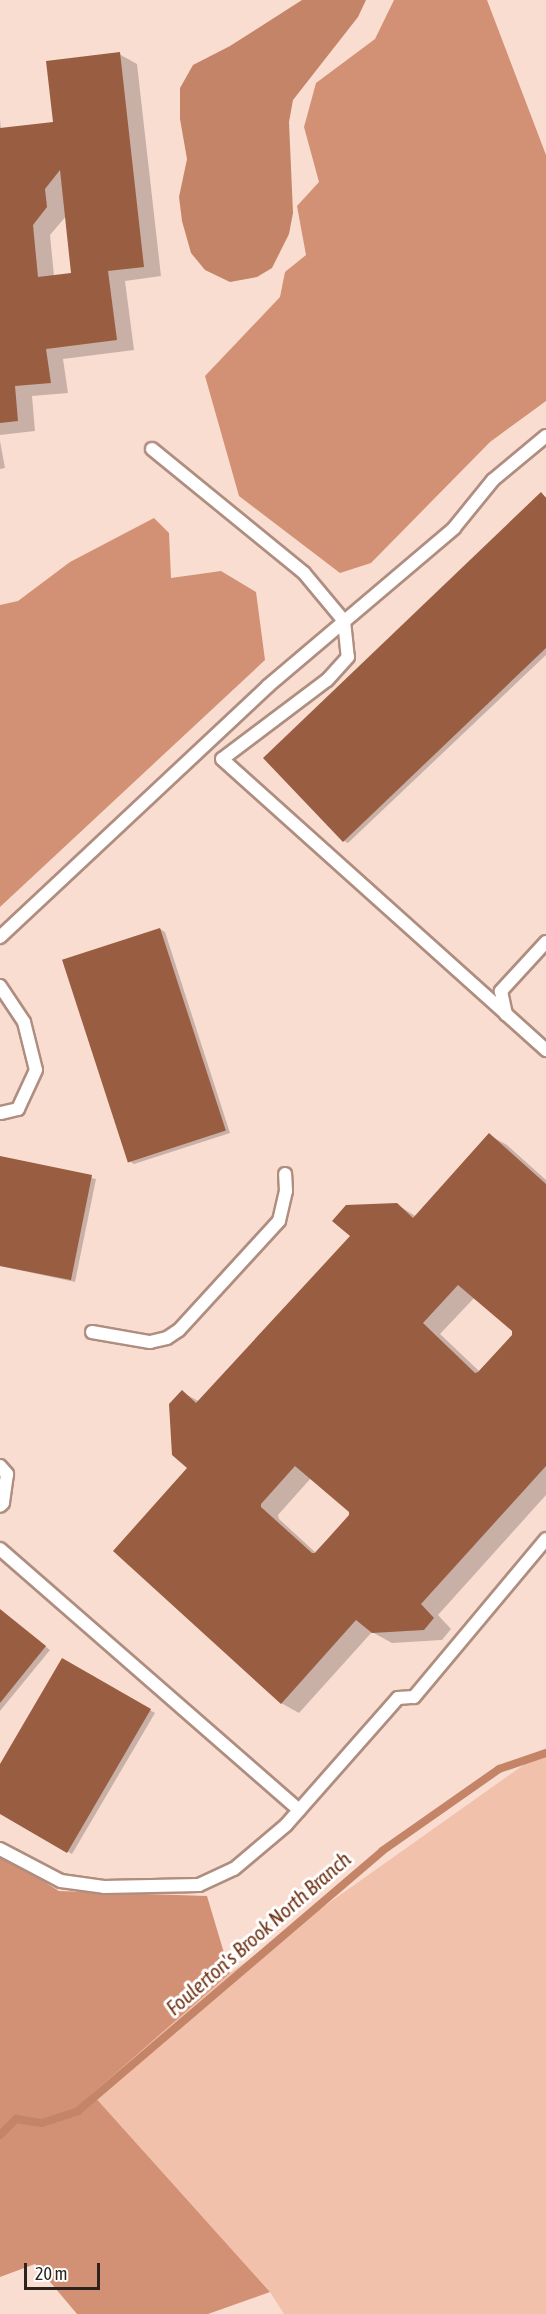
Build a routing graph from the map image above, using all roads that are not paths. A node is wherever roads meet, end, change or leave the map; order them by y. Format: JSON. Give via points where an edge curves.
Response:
{"nodes":[{"id":1,"x":546,"y":436,"type":"edge"},
{"id":2,"x":152,"y":449,"type":"dead end"},
{"id":3,"x":344,"y":621,"type":"junction"},
{"id":4,"x":0,"y":937,"type":"edge"},
{"id":5,"x":546,"y":942,"type":"edge"},
{"id":6,"x":0,"y":986,"type":"edge"},
{"id":7,"x":506,"y":1014,"type":"junction"},
{"id":8,"x":546,"y":1050,"type":"edge"},
{"id":9,"x":0,"y":1113,"type":"edge"},
{"id":10,"x":285,"y":1174,"type":"dead end"},
{"id":11,"x":92,"y":1332,"type":"dead end"},
{"id":12,"x":0,"y":1466,"type":"edge"},
{"id":13,"x":0,"y":1506,"type":"edge"},
{"id":14,"x":546,"y":1539,"type":"edge"},
{"id":15,"x":0,"y":1549,"type":"edge"},
{"id":16,"x":299,"y":1810,"type":"junction"},
{"id":17,"x":0,"y":1849,"type":"edge"}],
"edges":[{"from":1,"to":3,"type":"lane","via":[[493,480],[454,528]]},
{"from":2,"to":3,"type":"lane","via":[[304,573]]},
{"from":3,"to":4,"type":"lane","via":[[268,686]]},
{"from":3,"to":7,"type":"lane","via":[[348,657],[327,680],[222,759]]},
{"from":5,"to":7,"type":"lane","via":[[501,991]]},
{"from":6,"to":9,"type":"lane","via":[[24,1023],[36,1070],[18,1109]]},
{"from":7,"to":8,"type":"lane"},
{"from":10,"to":11,"type":"lane","via":[[286,1191],[279,1221],[179,1330],[150,1342]]},
{"from":12,"to":13,"type":"lane","via":[[7,1474]]},
{"from":14,"to":16,"type":"lane","via":[[414,1697],[398,1698]]},
{"from":15,"to":16,"type":"lane"},
{"from":16,"to":17,"type":"lane","via":[[234,1869],[199,1885],[104,1887],[61,1881]]}]}
